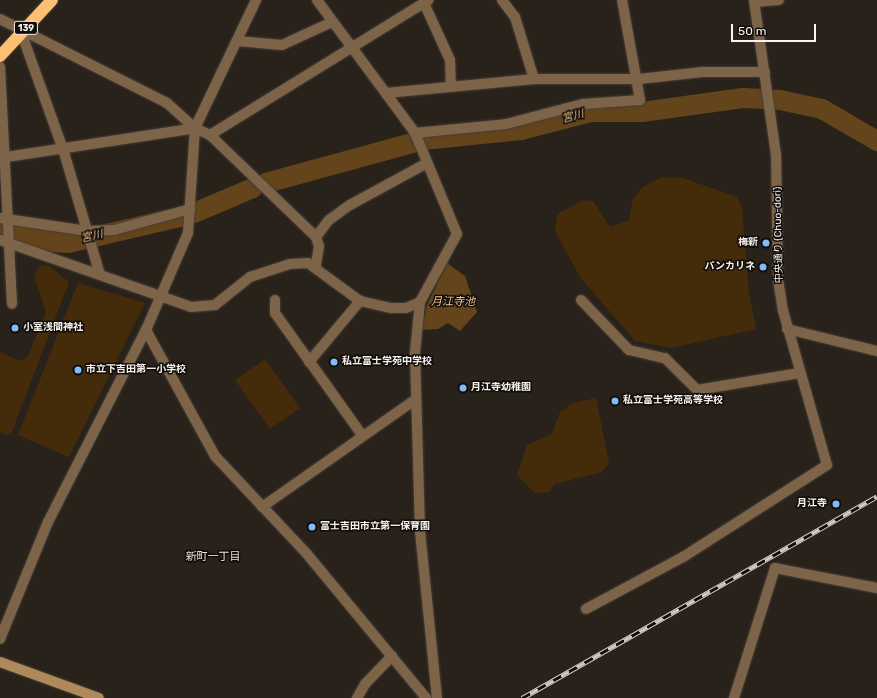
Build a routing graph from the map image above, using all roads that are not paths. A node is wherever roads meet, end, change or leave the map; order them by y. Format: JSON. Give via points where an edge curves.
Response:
{"nodes":[{"id":1,"x":52,"y":0,"type":"edge"},
{"id":2,"x":256,"y":0,"type":"edge"},
{"id":3,"x":317,"y":0,"type":"edge"},
{"id":4,"x":502,"y":0,"type":"edge"},
{"id":5,"x":622,"y":0,"type":"edge"},
{"id":6,"x":779,"y":0,"type":"edge"},
{"id":7,"x":427,"y":1,"type":"edge"},
{"id":8,"x":754,"y":1,"type":"edge"},
{"id":9,"x":0,"y":19,"type":"edge"},
{"id":10,"x":332,"y":22,"type":"junction"},
{"id":11,"x":21,"y":32,"type":"junction"},
{"id":12,"x":237,"y":41,"type":"junction"},
{"id":13,"x":352,"y":48,"type":"junction"},
{"id":14,"x":0,"y":56,"type":"edge"},
{"id":15,"x":0,"y":67,"type":"edge"},
{"id":16,"x":765,"y":72,"type":"junction"},
{"id":17,"x":534,"y":79,"type":"junction"},
{"id":18,"x":639,"y":79,"type":"junction"},
{"id":19,"x":451,"y":86,"type":"junction"},
{"id":20,"x":386,"y":93,"type":"junction"},
{"id":21,"x":195,"y":128,"type":"junction"},
{"id":22,"x":416,"y":134,"type":"junction"},
{"id":23,"x":210,"y":135,"type":"junction"},
{"id":24,"x":63,"y":149,"type":"junction"},
{"id":25,"x":1,"y":158,"type":"edge"},
{"id":26,"x":427,"y":162,"type":"junction"},
{"id":27,"x":190,"y":209,"type":"junction"},
{"id":28,"x":4,"y":219,"type":"edge"},
{"id":29,"x":87,"y":231,"type":"junction"},
{"id":30,"x":316,"y":237,"type":"junction"},
{"id":31,"x":4,"y":241,"type":"edge"},
{"id":32,"x":316,"y":265,"type":"junction"},
{"id":33,"x":100,"y":275,"type":"junction"},
{"id":34,"x":162,"y":296,"type":"junction"},
{"id":35,"x":275,"y":300,"type":"dead end"},
{"id":36,"x":581,"y":300,"type":"dead end"},
{"id":37,"x":360,"y":301,"type":"junction"},
{"id":38,"x":420,"y":302,"type":"junction"},
{"id":39,"x":12,"y":304,"type":"dead end"},
{"id":40,"x":787,"y":329,"type":"junction"},
{"id":41,"x":146,"y":330,"type":"junction"},
{"id":42,"x":877,"y":351,"type":"edge"},
{"id":43,"x":310,"y":362,"type":"junction"},
{"id":44,"x":800,"y":373,"type":"junction"},
{"id":45,"x":416,"y":399,"type":"junction"},
{"id":46,"x":362,"y":435,"type":"junction"},
{"id":47,"x":262,"y":507,"type":"junction"},
{"id":48,"x":877,"y":588,"type":"edge"},
{"id":49,"x":586,"y":610,"type":"dead end"},
{"id":50,"x":0,"y":639,"type":"edge"},
{"id":51,"x":392,"y":656,"type":"junction"},
{"id":52,"x":0,"y":662,"type":"edge"},
{"id":53,"x":99,"y":698,"type":"edge"},
{"id":54,"x":357,"y":698,"type":"edge"},
{"id":55,"x":426,"y":698,"type":"edge"},
{"id":56,"x":437,"y":698,"type":"edge"},
{"id":57,"x":734,"y":698,"type":"edge"}],
"edges":[{"from":1,"to":11,"type":"highway","number":"139"},
{"from":2,"to":12,"type":"street"},
{"from":3,"to":10,"type":"street"},
{"from":4,"to":17,"type":"street","via":[[515,17]]},
{"from":5,"to":18,"type":"street"},
{"from":6,"to":8,"type":"street"},
{"from":7,"to":13,"type":"street"},
{"from":7,"to":19,"type":"street","via":[[450,60]]},
{"from":8,"to":16,"type":"street","name":"中央通り (Chuo-dori)"},
{"from":9,"to":11,"type":"street"},
{"from":10,"to":12,"type":"street","via":[[282,45]]},
{"from":10,"to":13,"type":"street"},
{"from":11,"to":14,"type":"highway","number":"139"},
{"from":11,"to":21,"type":"street","via":[[167,103]]},
{"from":11,"to":24,"type":"street"},
{"from":12,"to":21,"type":"street"},
{"from":13,"to":20,"type":"street"},
{"from":13,"to":23,"type":"street"},
{"from":15,"to":25,"type":"street"},
{"from":16,"to":18,"type":"street","via":[[703,72]]},
{"from":16,"to":40,"type":"street","name":"中央通り (Chuo-dori)","via":[[769,90],[778,191],[778,278]]},
{"from":17,"to":18,"type":"street"},
{"from":17,"to":19,"type":"street"},
{"from":18,"to":22,"type":"street","via":[[640,100],[583,104],[506,124]]},
{"from":19,"to":20,"type":"street"},
{"from":20,"to":22,"type":"street"},
{"from":21,"to":23,"type":"street"},
{"from":21,"to":24,"type":"street"},
{"from":21,"to":27,"type":"street"},
{"from":22,"to":26,"type":"street"},
{"from":23,"to":30,"type":"street"},
{"from":24,"to":25,"type":"street"},
{"from":24,"to":29,"type":"street"},
{"from":25,"to":28,"type":"street"},
{"from":26,"to":30,"type":"street","via":[[350,205],[329,220]]},
{"from":26,"to":38,"type":"street","via":[[457,234]]},
{"from":27,"to":29,"type":"street","via":[[114,230]]},
{"from":27,"to":34,"type":"street","via":[[188,233]]},
{"from":28,"to":29,"type":"street"},
{"from":28,"to":31,"type":"street"},
{"from":29,"to":33,"type":"street"},
{"from":30,"to":32,"type":"street","via":[[319,246]]},
{"from":31,"to":33,"type":"street"},
{"from":31,"to":39,"type":"street"},
{"from":32,"to":34,"type":"street","via":[[290,264],[250,277],[215,305],[203,309]]},
{"from":32,"to":37,"type":"street"},
{"from":33,"to":34,"type":"street"},
{"from":34,"to":41,"type":"street"},
{"from":35,"to":43,"type":"street","via":[[275,313]]},
{"from":36,"to":44,"type":"street","via":[[630,350],[665,358],[697,390]]},
{"from":37,"to":38,"type":"street","via":[[398,308]]},
{"from":37,"to":43,"type":"street"},
{"from":38,"to":45,"type":"street"},
{"from":40,"to":42,"type":"street"},
{"from":40,"to":44,"type":"street","name":"中央通り (Chuo-dori)"},
{"from":41,"to":47,"type":"street","via":[[215,456]]},
{"from":41,"to":50,"type":"street","via":[[48,522]]},
{"from":43,"to":46,"type":"street"},
{"from":44,"to":49,"type":"street","name":"中央通り (Chuo-dori)","via":[[827,465],[683,557]]},
{"from":45,"to":46,"type":"street"},
{"from":45,"to":56,"type":"street","via":[[420,531]]},
{"from":46,"to":47,"type":"street"},
{"from":47,"to":51,"type":"street","via":[[307,554]]},
{"from":48,"to":57,"type":"street","via":[[775,568]]},
{"from":51,"to":54,"type":"street","via":[[365,684]]},
{"from":51,"to":55,"type":"street"},
{"from":52,"to":53,"type":"street"}]}
